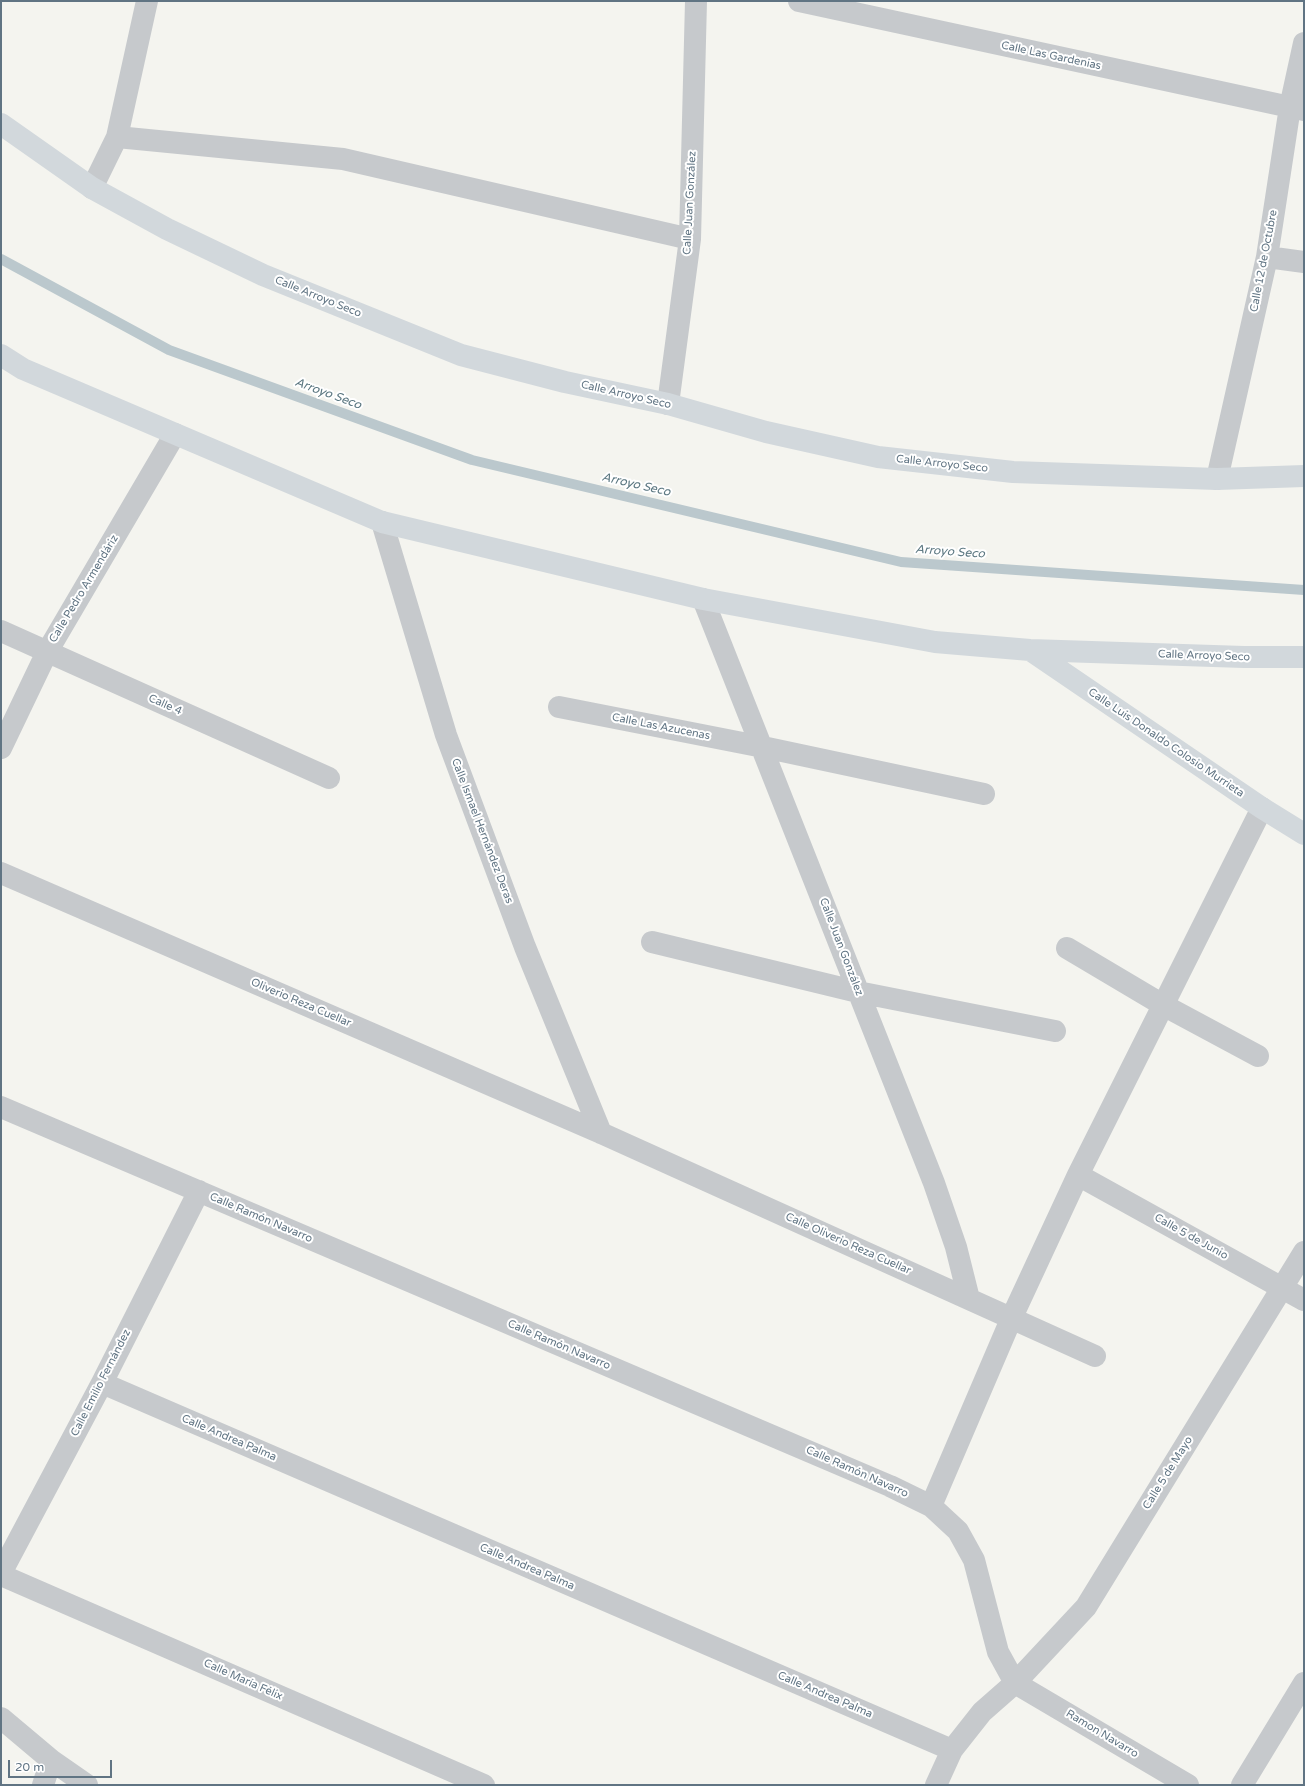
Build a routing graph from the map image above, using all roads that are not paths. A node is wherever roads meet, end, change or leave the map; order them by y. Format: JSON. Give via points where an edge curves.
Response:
{"nodes":[{"id":1,"x":147,"y":1,"type":"edge"},
{"id":2,"x":696,"y":1,"type":"edge"},
{"id":3,"x":799,"y":1,"type":"edge"},
{"id":4,"x":1304,"y":43,"type":"edge"},
{"id":5,"x":1297,"y":109,"type":"edge"},
{"id":6,"x":1,"y":124,"type":"edge"},
{"id":7,"x":118,"y":137,"type":"junction"},
{"id":8,"x":92,"y":188,"type":"junction"},
{"id":9,"x":690,"y":239,"type":"junction"},
{"id":10,"x":1267,"y":257,"type":"junction"},
{"id":11,"x":1304,"y":262,"type":"edge"},
{"id":12,"x":1,"y":355,"type":"edge"},
{"id":13,"x":668,"y":404,"type":"junction"},
{"id":14,"x":175,"y":434,"type":"junction"},
{"id":15,"x":1304,"y":476,"type":"edge"},
{"id":16,"x":1217,"y":479,"type":"junction"},
{"id":17,"x":382,"y":522,"type":"junction"},
{"id":18,"x":703,"y":599,"type":"junction"},
{"id":19,"x":1,"y":632,"type":"edge"},
{"id":20,"x":1030,"y":650,"type":"junction"},
{"id":21,"x":47,"y":652,"type":"junction"},
{"id":22,"x":1304,"y":657,"type":"edge"},
{"id":23,"x":559,"y":707,"type":"dead end"},
{"id":24,"x":763,"y":747,"type":"junction"},
{"id":25,"x":1,"y":748,"type":"edge"},
{"id":26,"x":329,"y":778,"type":"dead end"},
{"id":27,"x":984,"y":794,"type":"dead end"},
{"id":28,"x":1262,"y":808,"type":"junction"},
{"id":29,"x":1304,"y":834,"type":"edge"},
{"id":30,"x":1,"y":873,"type":"edge"},
{"id":31,"x":652,"y":942,"type":"dead end"},
{"id":32,"x":1067,"y":948,"type":"dead end"},
{"id":33,"x":858,"y":992,"type":"junction"},
{"id":34,"x":1163,"y":1005,"type":"junction"},
{"id":35,"x":1055,"y":1031,"type":"dead end"},
{"id":36,"x":1258,"y":1056,"type":"dead end"},
{"id":37,"x":1,"y":1107,"type":"edge"},
{"id":38,"x":601,"y":1133,"type":"junction"},
{"id":39,"x":1078,"y":1175,"type":"junction"},
{"id":40,"x":199,"y":1192,"type":"junction"},
{"id":41,"x":1304,"y":1252,"type":"edge"},
{"id":42,"x":1283,"y":1287,"type":"junction"},
{"id":43,"x":969,"y":1299,"type":"junction"},
{"id":44,"x":1304,"y":1300,"type":"edge"},
{"id":45,"x":1012,"y":1317,"type":"junction"},
{"id":46,"x":1095,"y":1356,"type":"dead end"},
{"id":47,"x":102,"y":1383,"type":"junction"},
{"id":48,"x":931,"y":1506,"type":"junction"},
{"id":49,"x":1,"y":1574,"type":"edge"},
{"id":50,"x":1015,"y":1683,"type":"junction"},
{"id":51,"x":1304,"y":1683,"type":"edge"},
{"id":52,"x":1,"y":1718,"type":"edge"},
{"id":53,"x":952,"y":1750,"type":"junction"},
{"id":54,"x":51,"y":1760,"type":"junction"},
{"id":55,"x":43,"y":1785,"type":"edge"},
{"id":56,"x":87,"y":1785,"type":"edge"},
{"id":57,"x":484,"y":1785,"type":"edge"},
{"id":58,"x":936,"y":1785,"type":"edge"},
{"id":59,"x":1188,"y":1785,"type":"edge"},
{"id":60,"x":1242,"y":1785,"type":"edge"}],
"edges":[{"from":1,"to":7,"type":"street"},
{"from":2,"to":9,"type":"street","name":"Calle Juan González"},
{"from":3,"to":5,"type":"street","name":"Calle Las Gardenias"},
{"from":4,"to":5,"type":"street","name":"Calle 12 de Octubre"},
{"from":5,"to":10,"type":"street","name":"Calle 12 de Octubre"},
{"from":6,"to":8,"type":"street","name":"Calle Arroyo Seco"},
{"from":7,"to":8,"type":"street"},
{"from":7,"to":9,"type":"street","via":[[343,159]]},
{"from":8,"to":13,"type":"street","name":"Calle Arroyo Seco","via":[[167,229],[263,275],[461,355],[565,382]]},
{"from":9,"to":13,"type":"street","name":"Calle Juan González"},
{"from":10,"to":11,"type":"street"},
{"from":10,"to":16,"type":"street","name":"Calle 12 de Octubre"},
{"from":12,"to":14,"type":"street","name":"Calle Arroyo Seco","via":[[23,369]]},
{"from":13,"to":16,"type":"street","name":"Calle Arroyo Seco","via":[[766,432],[878,457],[1013,472]]},
{"from":14,"to":17,"type":"street","name":"Calle Arroyo Seco"},
{"from":14,"to":21,"type":"street","name":"Calle Pedro Armendáriz"},
{"from":15,"to":16,"type":"street","name":"Calle Arroyo Seco"},
{"from":17,"to":18,"type":"street","name":"Calle Arroyo Seco"},
{"from":17,"to":38,"type":"street","name":"Calle Ismael Hernández Deras","via":[[446,735],[525,947]]},
{"from":18,"to":20,"type":"street","name":"Calle Arroyo Seco","via":[[935,642]]},
{"from":18,"to":24,"type":"street","name":"Calle Juan González"},
{"from":19,"to":21,"type":"street","name":"Calle 4"},
{"from":20,"to":22,"type":"street","name":"Calle Arroyo Seco","via":[[1244,658]]},
{"from":20,"to":28,"type":"street","name":"Calle Luis Donaldo Colosio Murrieta"},
{"from":21,"to":25,"type":"street","name":"Calle Pedro Armendáriz"},
{"from":21,"to":26,"type":"street","name":"Calle 4"},
{"from":23,"to":24,"type":"street","name":"Calle Las Azucenas"},
{"from":24,"to":27,"type":"street","name":"Calle Las Azucenas"},
{"from":24,"to":33,"type":"street","name":"Calle Juan González"},
{"from":28,"to":29,"type":"street","name":"Calle Luis Donaldo Colosio Murrieta"},
{"from":28,"to":34,"type":"street"},
{"from":30,"to":38,"type":"street","name":"Oliverio Reza Cuellar"},
{"from":31,"to":33,"type":"street"},
{"from":32,"to":34,"type":"street"},
{"from":33,"to":35,"type":"street"},
{"from":33,"to":43,"type":"street","name":"Calle Juan González","via":[[934,1184],[956,1247]]},
{"from":34,"to":36,"type":"street"},
{"from":34,"to":39,"type":"street"},
{"from":37,"to":40,"type":"street","name":"Calle Ramón Navarro"},
{"from":38,"to":43,"type":"street","name":"Calle Oliverio Reza Cuellar"},
{"from":39,"to":42,"type":"street","name":"Calle 5 de Junio"},
{"from":39,"to":45,"type":"street"},
{"from":40,"to":47,"type":"street","name":"Calle Emilio Fernández"},
{"from":40,"to":48,"type":"street","name":"Calle Ramón Navarro","via":[[890,1486]]},
{"from":41,"to":42,"type":"street","name":"Calle 5 de Mayo"},
{"from":42,"to":44,"type":"street","name":"Calle 5 de Junio"},
{"from":42,"to":50,"type":"street","name":"Calle 5 de Mayo","via":[[1086,1607]]},
{"from":43,"to":45,"type":"street","name":"Calle Oliverio Reza Cuellar"},
{"from":45,"to":46,"type":"street","name":"Calle Oliverio Reza Cuellar"},
{"from":45,"to":48,"type":"street"},
{"from":47,"to":49,"type":"street","name":"Calle Emilio Fernández"},
{"from":47,"to":53,"type":"street","name":"Calle Andrea Palma"},
{"from":48,"to":50,"type":"street","name":"Calle Ramón Navarro","via":[[958,1531],[974,1560],[998,1652]]},
{"from":49,"to":57,"type":"street","name":"Calle María Félix"},
{"from":50,"to":53,"type":"street","name":"Calle 5 de Mayo","via":[[982,1712]]},
{"from":50,"to":59,"type":"street","name":"Ramon Navarro"},
{"from":51,"to":60,"type":"street"},
{"from":52,"to":54,"type":"street"},
{"from":53,"to":58,"type":"street","name":"Calle 5 de Mayo"},
{"from":54,"to":55,"type":"street"},
{"from":54,"to":56,"type":"street"}]}
